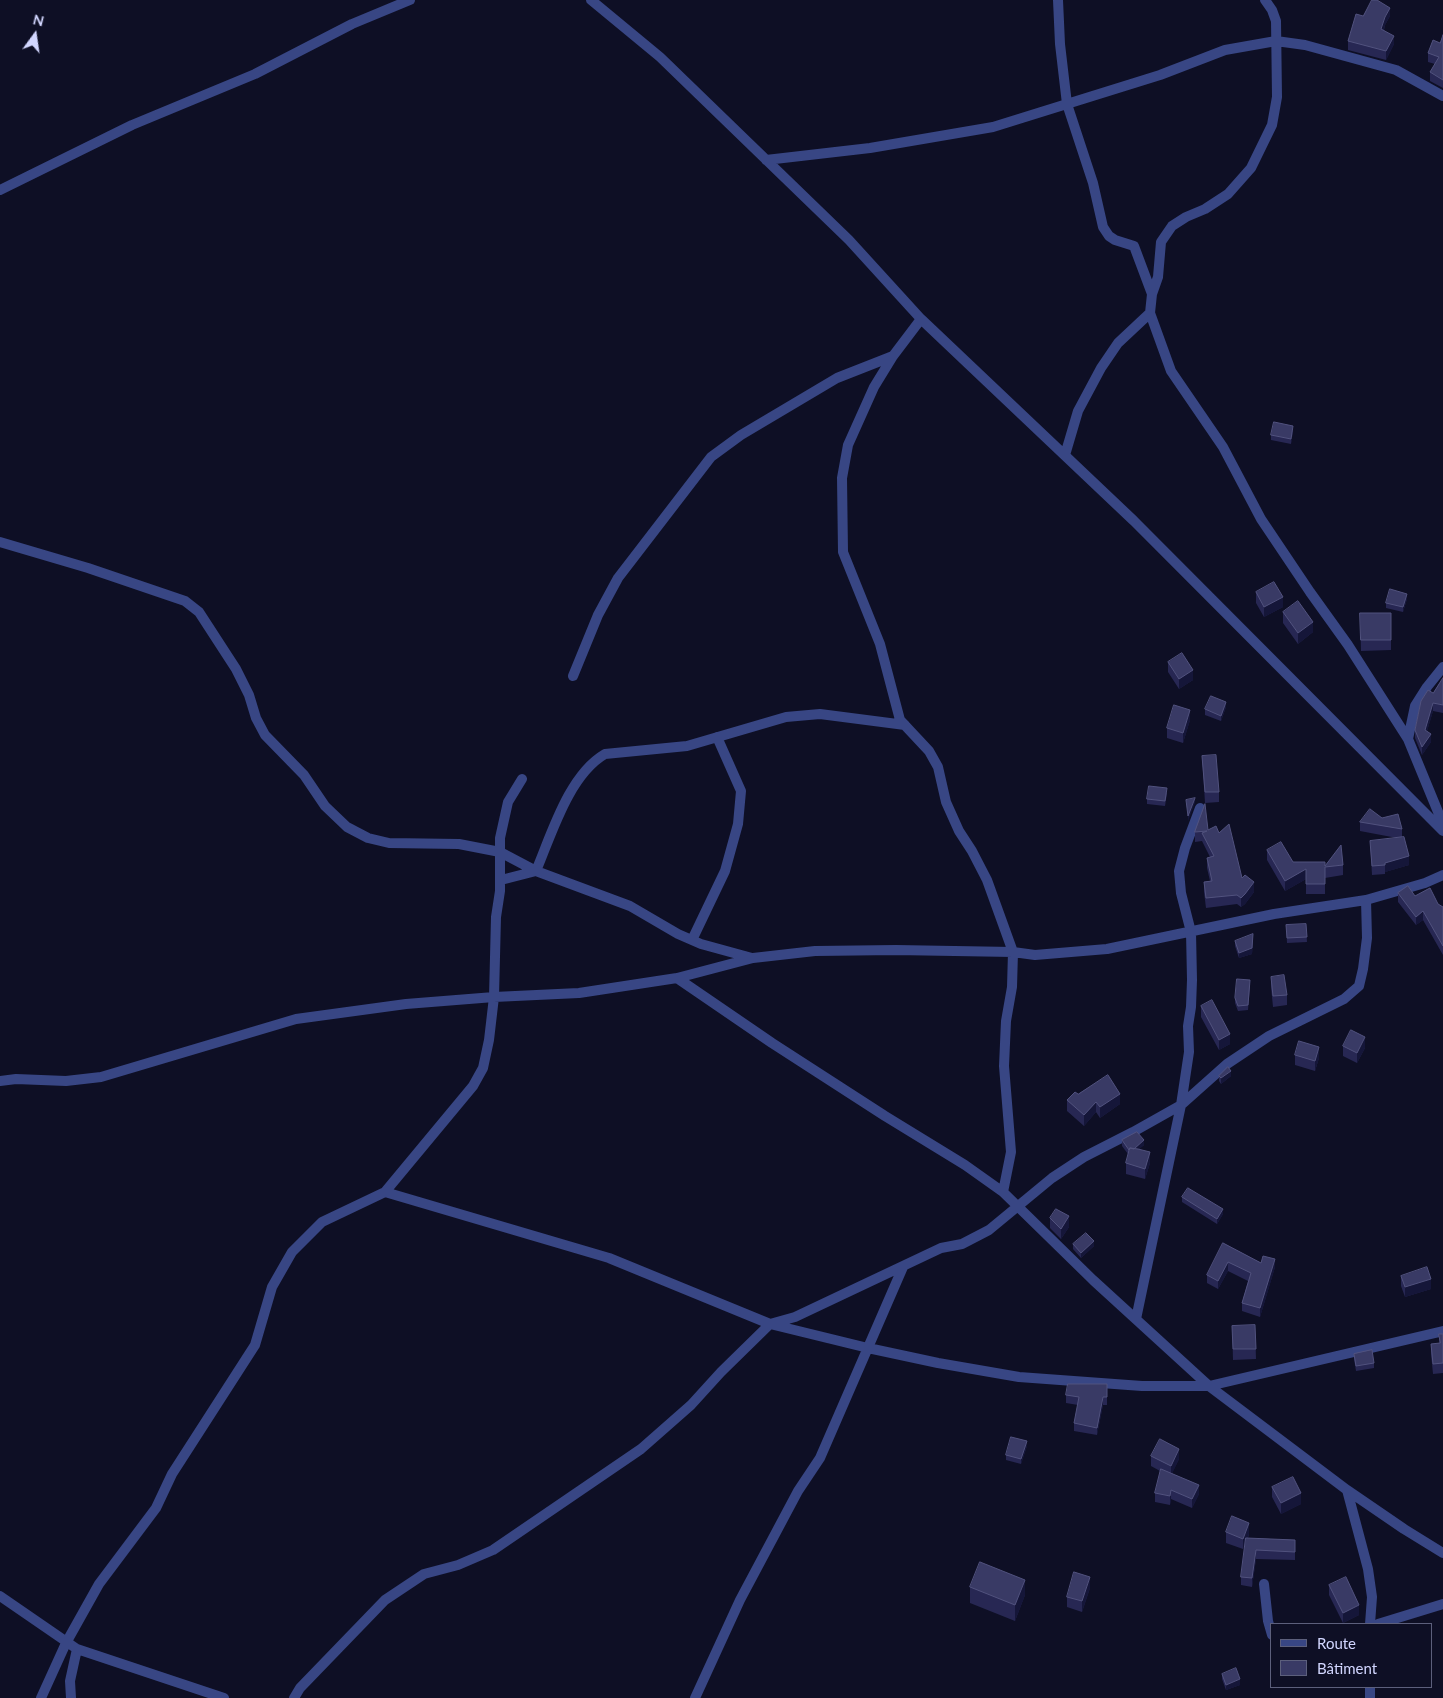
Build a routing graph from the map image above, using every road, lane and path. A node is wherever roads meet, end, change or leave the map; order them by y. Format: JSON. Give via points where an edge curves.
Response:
{"nodes":[{"id":1,"x":410,"y":0,"type":"edge"},
{"id":2,"x":590,"y":0,"type":"edge"},
{"id":3,"x":1058,"y":0,"type":"edge"},
{"id":4,"x":1265,"y":0,"type":"edge"},
{"id":5,"x":1276,"y":40,"type":"junction"},
{"id":6,"x":1443,"y":96,"type":"edge"},
{"id":7,"x":1067,"y":104,"type":"junction"},
{"id":8,"x":766,"y":160,"type":"junction"},
{"id":9,"x":0,"y":190,"type":"edge"},
{"id":10,"x":1152,"y":294,"type":"junction"},
{"id":11,"x":1150,"y":313,"type":"junction"},
{"id":12,"x":922,"y":319,"type":"junction"},
{"id":13,"x":892,"y":356,"type":"junction"},
{"id":14,"x":1065,"y":455,"type":"junction"},
{"id":15,"x":0,"y":542,"type":"edge"},
{"id":16,"x":1443,"y":668,"type":"edge"},
{"id":17,"x":573,"y":676,"type":"dead end"},
{"id":18,"x":905,"y":725,"type":"junction"},
{"id":19,"x":717,"y":737,"type":"junction"},
{"id":20,"x":1408,"y":739,"type":"junction"},
{"id":21,"x":522,"y":779,"type":"dead end"},
{"id":22,"x":1200,"y":808,"type":"dead end"},
{"id":23,"x":1443,"y":824,"type":"edge"},
{"id":24,"x":1443,"y":831,"type":"edge"},
{"id":25,"x":500,"y":852,"type":"junction"},
{"id":26,"x":536,"y":871,"type":"junction"},
{"id":27,"x":1443,"y":875,"type":"edge"},
{"id":28,"x":501,"y":880,"type":"junction"},
{"id":29,"x":1366,"y":900,"type":"junction"},
{"id":30,"x":1191,"y":932,"type":"junction"},
{"id":31,"x":692,"y":940,"type":"junction"},
{"id":32,"x":1012,"y":952,"type":"junction"},
{"id":33,"x":753,"y":958,"type":"junction"},
{"id":34,"x":678,"y":978,"type":"junction"},
{"id":35,"x":494,"y":996,"type":"junction"},
{"id":36,"x":0,"y":1081,"type":"edge"},
{"id":37,"x":1180,"y":1105,"type":"junction"},
{"id":38,"x":385,"y":1192,"type":"junction"},
{"id":39,"x":1002,"y":1192,"type":"junction"},
{"id":40,"x":1019,"y":1207,"type":"junction"},
{"id":41,"x":903,"y":1267,"type":"junction"},
{"id":42,"x":1136,"y":1319,"type":"junction"},
{"id":43,"x":770,"y":1324,"type":"junction"},
{"id":44,"x":1443,"y":1331,"type":"edge"},
{"id":45,"x":868,"y":1348,"type":"junction"},
{"id":46,"x":1210,"y":1386,"type":"junction"},
{"id":47,"x":1347,"y":1490,"type":"junction"},
{"id":48,"x":1443,"y":1553,"type":"edge"},
{"id":49,"x":1264,"y":1584,"type":"dead end"},
{"id":50,"x":0,"y":1596,"type":"edge"},
{"id":51,"x":1443,"y":1604,"type":"edge"},
{"id":52,"x":1370,"y":1623,"type":"edge"},
{"id":53,"x":1381,"y":1623,"type":"edge"},
{"id":54,"x":1270,"y":1628,"type":"edge"},
{"id":55,"x":66,"y":1643,"type":"junction"},
{"id":56,"x":77,"y":1650,"type":"junction"},
{"id":57,"x":40,"y":1698,"type":"edge"},
{"id":58,"x":71,"y":1698,"type":"edge"},
{"id":59,"x":224,"y":1698,"type":"edge"},
{"id":60,"x":294,"y":1698,"type":"edge"},
{"id":61,"x":695,"y":1698,"type":"edge"}],
"edges":[{"from":1,"to":9,"type":"street","via":[[352,24],[255,74],[132,125]]},
{"from":2,"to":8,"type":"street","via":[[660,57]]},
{"from":3,"to":7,"type":"street"},
{"from":4,"to":5,"type":"street","via":[[1276,22]]},
{"from":5,"to":6,"type":"street","via":[[1396,70]]},
{"from":5,"to":7,"type":"street","via":[[1225,50],[1160,75]]},
{"from":5,"to":10,"type":"street","via":[[1277,97],[1272,125],[1251,168],[1228,194],[1172,226],[1161,242],[1158,278]]},
{"from":7,"to":8,"type":"street","via":[[993,127],[870,148]]},
{"from":7,"to":10,"type":"street","via":[[1103,227],[1115,240],[1134,246]]},
{"from":8,"to":12,"type":"street","via":[[848,240]]},
{"from":10,"to":11,"type":"street"},
{"from":11,"to":14,"type":"street","via":[[1118,343],[1101,368],[1078,411]]},
{"from":11,"to":20,"type":"street","via":[[1171,371],[1223,447],[1261,519],[1348,644]]},
{"from":12,"to":13,"type":"street"},
{"from":12,"to":14,"type":"street"},
{"from":13,"to":17,"type":"street","via":[[837,378],[741,435],[711,457],[618,578],[598,615]]},
{"from":13,"to":18,"type":"street","via":[[848,445],[842,478],[843,552],[880,644],[900,720]]},
{"from":14,"to":24,"type":"street"},
{"from":15,"to":25,"type":"street","via":[[184,601],[199,612],[236,669],[266,735],[346,827],[368,838],[389,843],[459,844]]},
{"from":16,"to":20,"type":"street","via":[[1415,706]]},
{"from":18,"to":19,"type":"street","via":[[820,714],[786,718]]},
{"from":18,"to":32,"type":"street","via":[[929,751],[938,767],[946,802],[987,880]]},
{"from":19,"to":26,"type":"street","via":[[687,746],[605,754],[594,760],[572,786]]},
{"from":19,"to":31,"type":"street","via":[[741,791],[738,824],[725,871]]},
{"from":20,"to":23,"type":"street"},
{"from":21,"to":25,"type":"street","via":[[508,802]]},
{"from":22,"to":30,"type":"street","via":[[1179,871]]},
{"from":25,"to":26,"type":"street"},
{"from":25,"to":28,"type":"street"},
{"from":26,"to":28,"type":"street"},
{"from":26,"to":31,"type":"street","via":[[630,906]]},
{"from":27,"to":29,"type":"street"},
{"from":28,"to":35,"type":"street","via":[[496,917]]},
{"from":29,"to":30,"type":"street","via":[[1274,914]]},
{"from":29,"to":37,"type":"street","via":[[1367,938],[1359,986],[1344,999],[1261,1041],[1227,1064]]},
{"from":30,"to":32,"type":"street","via":[[1107,949],[1034,954]]},
{"from":30,"to":37,"type":"street","via":[[1189,1052]]},
{"from":31,"to":33,"type":"street"},
{"from":32,"to":33,"type":"street","via":[[824,951]]},
{"from":32,"to":39,"type":"street","via":[[1004,1066],[1010,1152]]},
{"from":33,"to":34,"type":"street"},
{"from":34,"to":35,"type":"street","via":[[580,993]]},
{"from":34,"to":39,"type":"street","via":[[772,1043],[966,1165]]},
{"from":35,"to":36,"type":"street","via":[[296,1019],[101,1077],[66,1081]]},
{"from":35,"to":38,"type":"street","via":[[483,1068],[473,1086]]},
{"from":37,"to":40,"type":"street","via":[[1084,1157],[1052,1178]]},
{"from":37,"to":42,"type":"street"},
{"from":38,"to":43,"type":"street","via":[[609,1258]]},
{"from":38,"to":55,"type":"street","via":[[322,1222],[292,1252],[272,1287],[255,1344],[172,1474],[156,1508],[99,1584]]},
{"from":39,"to":40,"type":"street"},
{"from":40,"to":41,"type":"street","via":[[989,1230],[962,1244],[941,1248]]},
{"from":40,"to":42,"type":"street"},
{"from":41,"to":43,"type":"street"},
{"from":41,"to":45,"type":"street"},
{"from":42,"to":46,"type":"street"},
{"from":43,"to":45,"type":"street"},
{"from":43,"to":60,"type":"street","via":[[691,1405],[641,1449],[493,1550],[458,1565],[424,1574],[385,1600]]},
{"from":44,"to":46,"type":"street"},
{"from":45,"to":46,"type":"street","via":[[1020,1377],[1142,1386]]},
{"from":45,"to":61,"type":"street","via":[[820,1458],[798,1491],[740,1600]]},
{"from":46,"to":47,"type":"street"},
{"from":47,"to":48,"type":"street"},
{"from":47,"to":52,"type":"street","via":[[1368,1569],[1372,1597]]},
{"from":49,"to":54,"type":"street"},
{"from":50,"to":55,"type":"street"},
{"from":51,"to":53,"type":"street"},
{"from":55,"to":56,"type":"street"},
{"from":55,"to":57,"type":"street"},
{"from":56,"to":58,"type":"street","via":[[70,1681]]},
{"from":56,"to":59,"type":"street"}]}
